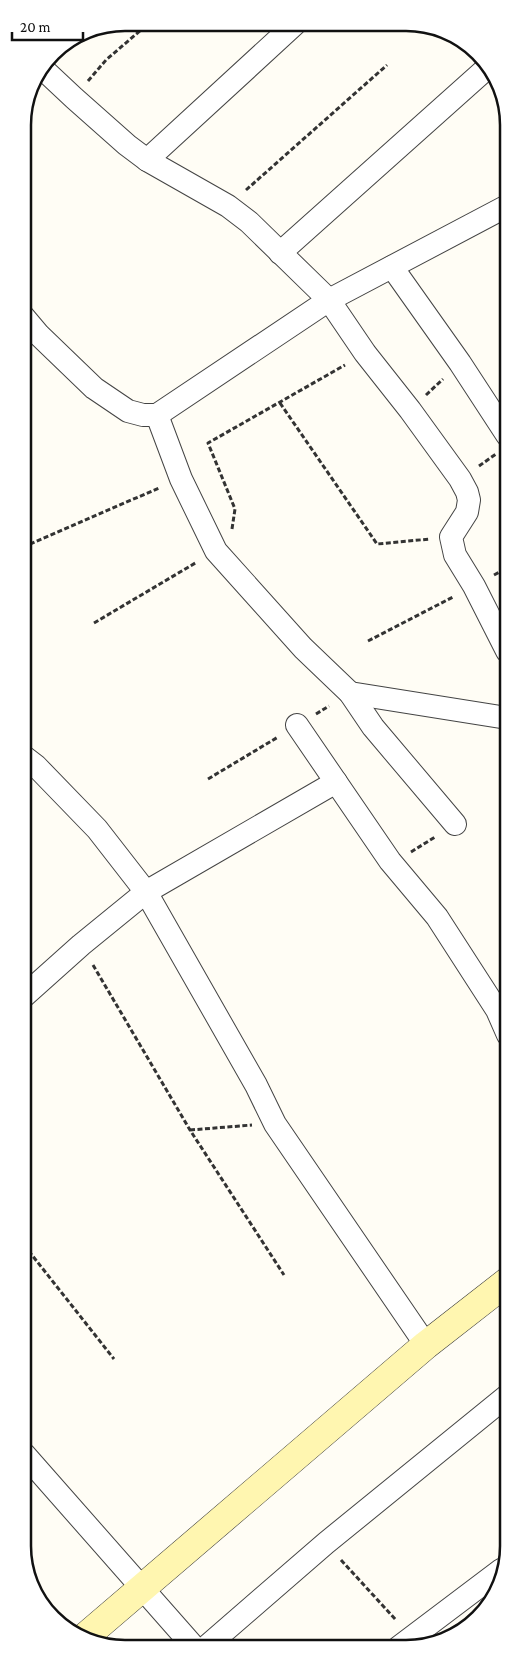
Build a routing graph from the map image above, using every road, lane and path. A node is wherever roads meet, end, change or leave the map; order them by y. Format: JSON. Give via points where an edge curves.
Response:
{"nodes":[{"id":1,"x":140,"y":31,"type":"edge"},
{"id":2,"x":287,"y":31,"type":"edge"},
{"id":3,"x":388,"y":65,"type":"dead end"},
{"id":4,"x":483,"y":72,"type":"edge"},
{"id":5,"x":47,"y":73,"type":"edge"},
{"id":6,"x":74,"y":98,"type":"junction"},
{"id":7,"x":148,"y":160,"type":"junction"},
{"id":8,"x":228,"y":206,"type":"junction"},
{"id":9,"x":500,"y":210,"type":"edge"},
{"id":10,"x":280,"y":252,"type":"junction"},
{"id":11,"x":392,"y":267,"type":"junction"},
{"id":12,"x":329,"y":300,"type":"junction"},
{"id":13,"x":31,"y":326,"type":"edge"},
{"id":14,"x":365,"y":353,"type":"junction"},
{"id":15,"x":460,"y":363,"type":"junction"},
{"id":16,"x":280,"y":403,"type":"junction"},
{"id":17,"x":410,"y":410,"type":"junction"},
{"id":18,"x":157,"y":415,"type":"junction"},
{"id":19,"x":500,"y":437,"type":"edge"},
{"id":20,"x":500,"y":446,"type":"edge"},
{"id":21,"x":180,"y":478,"type":"junction"},
{"id":22,"x":460,"y":479,"type":"junction"},
{"id":23,"x":451,"y":537,"type":"junction"},
{"id":24,"x":31,"y":543,"type":"edge"},
{"id":25,"x":216,"y":551,"type":"junction"},
{"id":26,"x":474,"y":586,"type":"junction"},
{"id":27,"x":94,"y":624,"type":"dead end"},
{"id":28,"x":500,"y":637,"type":"edge"},
{"id":29,"x":368,"y":641,"type":"dead end"},
{"id":30,"x":350,"y":693,"type":"junction"},
{"id":31,"x":500,"y":717,"type":"edge"},
{"id":32,"x":297,"y":725,"type":"dead end"},
{"id":33,"x":31,"y":762,"type":"edge"},
{"id":34,"x":336,"y":782,"type":"junction"},
{"id":35,"x":454,"y":824,"type":"joint"},
{"id":36,"x":390,"y":861,"type":"junction"},
{"id":37,"x":146,"y":892,"type":"junction"},
{"id":38,"x":80,"y":944,"type":"junction"},
{"id":39,"x":31,"y":990,"type":"edge"},
{"id":40,"x":500,"y":1017,"type":"edge"},
{"id":41,"x":275,"y":1124,"type":"junction"},
{"id":42,"x":190,"y":1130,"type":"junction"},
{"id":43,"x":31,"y":1253,"type":"edge"},
{"id":44,"x":284,"y":1275,"type":"dead end"},
{"id":45,"x":500,"y":1287,"type":"edge"},
{"id":46,"x":426,"y":1345,"type":"junction"},
{"id":47,"x":114,"y":1359,"type":"dead end"},
{"id":48,"x":500,"y":1402,"type":"edge"},
{"id":49,"x":31,"y":1462,"type":"edge"},
{"id":50,"x":326,"y":1543,"type":"junction"},
{"id":51,"x":496,"y":1574,"type":"edge"},
{"id":52,"x":142,"y":1589,"type":"junction"},
{"id":53,"x":90,"y":1633,"type":"edge"},
{"id":54,"x":189,"y":1640,"type":"edge"},
{"id":55,"x":213,"y":1640,"type":"edge"},
{"id":56,"x":403,"y":1640,"type":"edge"},
{"id":57,"x":408,"y":1640,"type":"edge"}],
"edges":[{"from":1,"to":6,"type":"path","via":[[106,60]]},
{"from":2,"to":7,"type":"street"},
{"from":3,"to":8,"type":"path"},
{"from":4,"to":10,"type":"street"},
{"from":5,"to":6,"type":"street"},
{"from":6,"to":7,"type":"street"},
{"from":7,"to":8,"type":"street"},
{"from":8,"to":10,"type":"street"},
{"from":9,"to":11,"type":"street"},
{"from":10,"to":12,"type":"street"},
{"from":11,"to":12,"type":"street"},
{"from":11,"to":15,"type":"street"},
{"from":12,"to":14,"type":"street"},
{"from":12,"to":18,"type":"street"},
{"from":13,"to":18,"type":"street","via":[[94,388],[128,411]]},
{"from":14,"to":16,"type":"path"},
{"from":14,"to":17,"type":"street"},
{"from":15,"to":17,"type":"path"},
{"from":15,"to":19,"type":"street"},
{"from":16,"to":23,"type":"path","via":[[377,544]]},
{"from":16,"to":25,"type":"path","via":[[208,443],[235,509],[230,546]]},
{"from":17,"to":22,"type":"street"},
{"from":18,"to":21,"type":"street"},
{"from":20,"to":22,"type":"path"},
{"from":21,"to":24,"type":"path"},
{"from":21,"to":25,"type":"street"},
{"from":22,"to":23,"type":"street","via":[[469,500],[467,512]]},
{"from":23,"to":26,"type":"street","via":[[455,555]]},
{"from":25,"to":27,"type":"path"},
{"from":25,"to":30,"type":"street","via":[[303,648]]},
{"from":26,"to":28,"type":"street"},
{"from":26,"to":29,"type":"path"},
{"from":30,"to":31,"type":"street"},
{"from":30,"to":35,"type":"street","via":[[373,727]]},
{"from":32,"to":34,"type":"street"},
{"from":33,"to":37,"type":"street","via":[[97,829]]},
{"from":34,"to":36,"type":"street"},
{"from":34,"to":37,"type":"street"},
{"from":35,"to":36,"type":"path","via":[[413,851]]},
{"from":36,"to":40,"type":"street","via":[[437,918]]},
{"from":37,"to":38,"type":"street"},
{"from":37,"to":41,"type":"street"},
{"from":38,"to":39,"type":"street"},
{"from":38,"to":42,"type":"path"},
{"from":41,"to":42,"type":"path"},
{"from":41,"to":46,"type":"street"},
{"from":42,"to":44,"type":"path"},
{"from":43,"to":47,"type":"path"},
{"from":45,"to":46,"type":"main road"},
{"from":46,"to":52,"type":"main road"},
{"from":48,"to":50,"type":"street"},
{"from":49,"to":52,"type":"street"},
{"from":50,"to":55,"type":"street"},
{"from":50,"to":56,"type":"path"},
{"from":51,"to":57,"type":"street"},
{"from":52,"to":53,"type":"main road"},
{"from":52,"to":54,"type":"street"}]}
